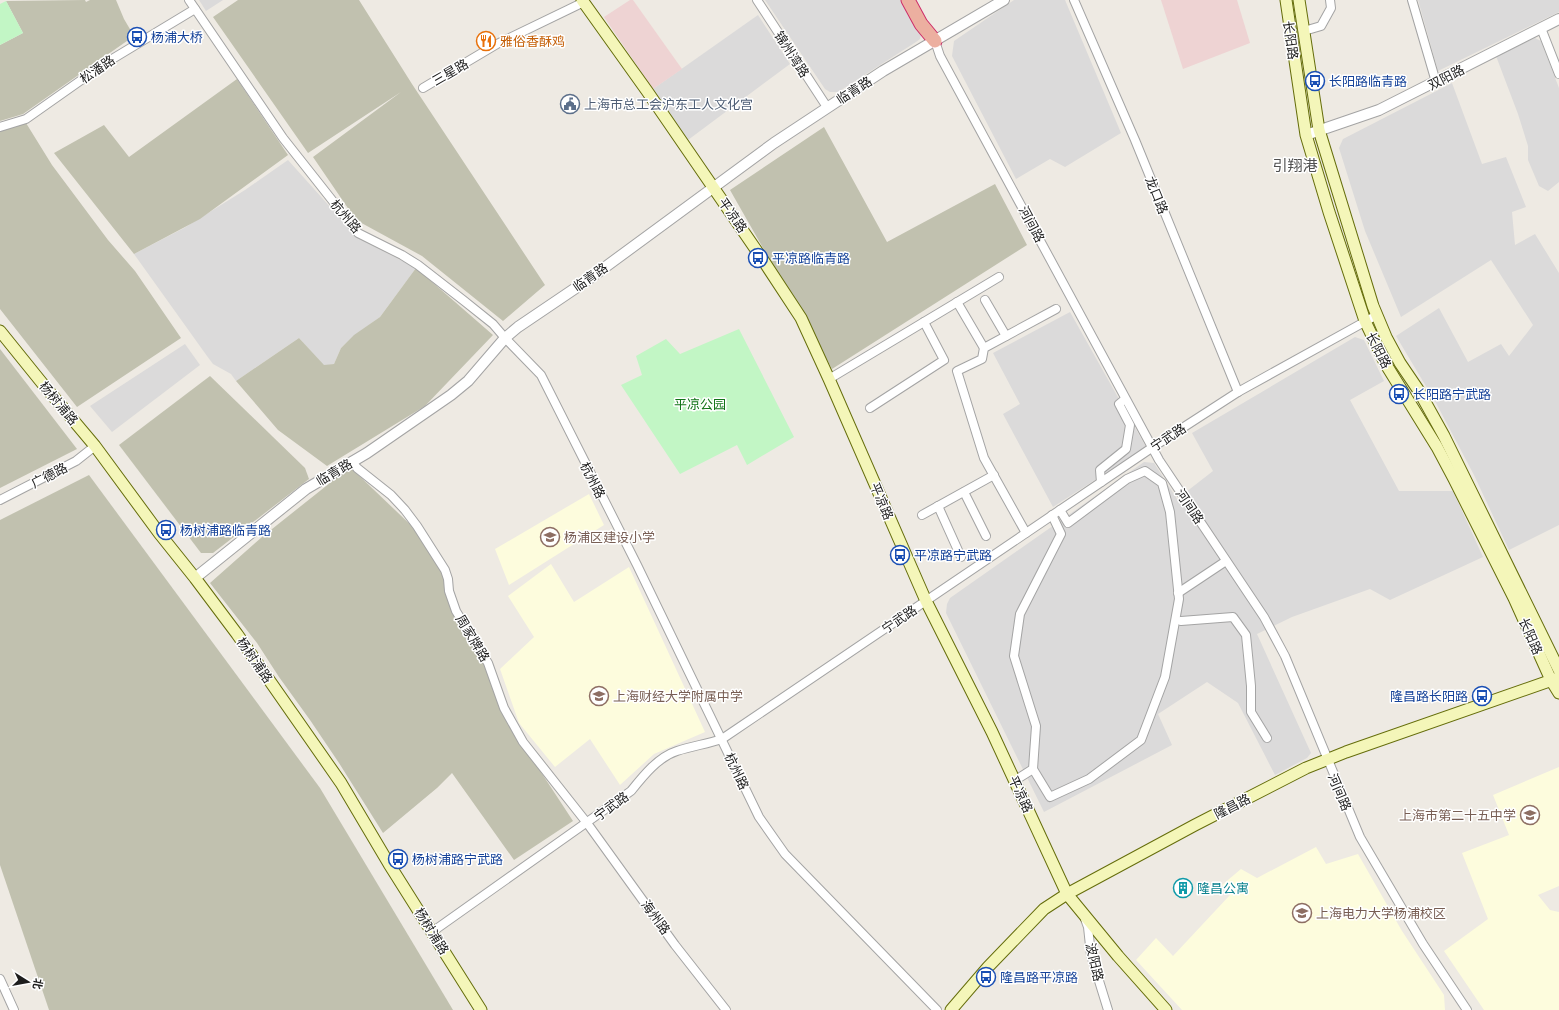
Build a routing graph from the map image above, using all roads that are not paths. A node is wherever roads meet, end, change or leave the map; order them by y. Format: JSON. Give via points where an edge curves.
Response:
{"nodes":[{"id":1,"x":189,"y":0,"type":"edge"},
{"id":2,"x":757,"y":0,"type":"edge"},
{"id":3,"x":908,"y":0,"type":"edge"},
{"id":4,"x":914,"y":0,"type":"edge"},
{"id":5,"x":1004,"y":0,"type":"edge"},
{"id":6,"x":1074,"y":0,"type":"edge"},
{"id":7,"x":1286,"y":0,"type":"edge"},
{"id":8,"x":1299,"y":0,"type":"edge"},
{"id":9,"x":1330,"y":0,"type":"edge"},
{"id":10,"x":1412,"y":0,"type":"edge"},
{"id":11,"x":583,"y":1,"type":"edge"},
{"id":12,"x":195,"y":9,"type":"junction"},
{"id":13,"x":1559,"y":19,"type":"edge"},
{"id":14,"x":1541,"y":28,"type":"junction"},
{"id":15,"x":1304,"y":31,"type":"junction"},
{"id":16,"x":935,"y":41,"type":"junction"},
{"id":17,"x":1559,"y":74,"type":"edge"},
{"id":18,"x":1436,"y":82,"type":"junction"},
{"id":19,"x":423,"y":88,"type":"dead end"},
{"id":20,"x":827,"y":107,"type":"junction"},
{"id":21,"x":0,"y":127,"type":"edge"},
{"id":22,"x":1319,"y":130,"type":"junction"},
{"id":23,"x":1306,"y":135,"type":"junction"},
{"id":24,"x":714,"y":188,"type":"junction"},
{"id":25,"x":999,"y":276,"type":"dead end"},
{"id":26,"x":985,"y":300,"type":"dead end"},
{"id":27,"x":957,"y":302,"type":"junction"},
{"id":28,"x":1056,"y":309,"type":"dead end"},
{"id":29,"x":1377,"y":315,"type":"junction"},
{"id":30,"x":1365,"y":321,"type":"junction"},
{"id":31,"x":924,"y":322,"type":"junction"},
{"id":32,"x":0,"y":331,"type":"edge"},
{"id":33,"x":1006,"y":336,"type":"junction"},
{"id":34,"x":505,"y":338,"type":"junction"},
{"id":35,"x":984,"y":348,"type":"junction"},
{"id":36,"x":830,"y":379,"type":"junction"},
{"id":37,"x":1238,"y":392,"type":"junction"},
{"id":38,"x":1125,"y":399,"type":"junction"},
{"id":39,"x":870,"y":408,"type":"dead end"},
{"id":40,"x":95,"y":446,"type":"junction"},
{"id":41,"x":1153,"y":447,"type":"junction"},
{"id":42,"x":352,"y":461,"type":"junction"},
{"id":43,"x":994,"y":475,"type":"junction"},
{"id":44,"x":1101,"y":482,"type":"junction"},
{"id":45,"x":964,"y":492,"type":"junction"},
{"id":46,"x":0,"y":500,"type":"edge"},
{"id":47,"x":938,"y":506,"type":"junction"},
{"id":48,"x":1060,"y":510,"type":"junction"},
{"id":49,"x":922,"y":515,"type":"dead end"},
{"id":50,"x":1052,"y":515,"type":"junction"},
{"id":51,"x":1026,"y":533,"type":"junction"},
{"id":52,"x":986,"y":536,"type":"dead end"},
{"id":53,"x":961,"y":557,"type":"dead end"},
{"id":54,"x":1226,"y":561,"type":"junction"},
{"id":55,"x":195,"y":578,"type":"junction"},
{"id":56,"x":1178,"y":593,"type":"junction"},
{"id":57,"x":926,"y":601,"type":"junction"},
{"id":58,"x":1181,"y":621,"type":"dead end"},
{"id":59,"x":1559,"y":670,"type":"edge"},
{"id":60,"x":1555,"y":679,"type":"edge"},
{"id":61,"x":1559,"y":693,"type":"edge"},
{"id":62,"x":1267,"y":738,"type":"dead end"},
{"id":63,"x":722,"y":739,"type":"junction"},
{"id":64,"x":1327,"y":760,"type":"junction"},
{"id":65,"x":1033,"y":769,"type":"junction"},
{"id":66,"x":1014,"y":781,"type":"junction"},
{"id":67,"x":587,"y":823,"type":"junction"},
{"id":68,"x":1067,"y":894,"type":"junction"},
{"id":69,"x":1084,"y":914,"type":"junction"},
{"id":70,"x":432,"y":932,"type":"junction"},
{"id":71,"x":0,"y":979,"type":"edge"},
{"id":72,"x":14,"y":1010,"type":"edge"},
{"id":73,"x":481,"y":1010,"type":"edge"},
{"id":74,"x":726,"y":1010,"type":"edge"},
{"id":75,"x":937,"y":1010,"type":"edge"},
{"id":76,"x":951,"y":1010,"type":"edge"},
{"id":77,"x":1108,"y":1010,"type":"edge"},
{"id":78,"x":1166,"y":1010,"type":"edge"},
{"id":79,"x":1467,"y":1010,"type":"edge"}],
"edges":[{"from":1,"to":12,"type":"street","name":"杭州路"},
{"from":2,"to":20,"type":"street","name":"锦州湾路"},
{"from":3,"to":16,"type":"highway","via":[[921,24]]},
{"from":4,"to":16,"type":"street","name":"河间路"},
{"from":5,"to":16,"type":"street","name":"临青路"},
{"from":6,"to":37,"type":"street","name":"龙口路"},
{"from":7,"to":23,"type":"main road","name":"长阳路"},
{"from":8,"to":15,"type":"main road","name":"长阳路"},
{"from":9,"to":15,"type":"street","via":[[1331,8],[1321,26]]},
{"from":10,"to":18,"type":"street"},
{"from":11,"to":19,"type":"street","name":"三星路","via":[[497,44]]},
{"from":11,"to":24,"type":"main road","name":"平凉路"},
{"from":12,"to":21,"type":"street","name":"松潘路","via":[[104,64],[26,119]]},
{"from":12,"to":34,"type":"street","name":"杭州路","via":[[283,138],[358,233],[418,265],[493,324]]},
{"from":13,"to":14,"type":"street","name":"双阳路"},
{"from":14,"to":17,"type":"street"},
{"from":14,"to":18,"type":"street","name":"双阳路"},
{"from":15,"to":22,"type":"main road","name":"长阳路"},
{"from":16,"to":20,"type":"street","name":"临青路"},
{"from":16,"to":38,"type":"street","name":"河间路","via":[[940,56]]},
{"from":18,"to":22,"type":"street","name":"双阳路","via":[[1379,110]]},
{"from":20,"to":24,"type":"street","name":"临青路"},
{"from":22,"to":23,"type":"street","name":"双阳路"},
{"from":22,"to":29,"type":"main road","name":"长阳路"},
{"from":23,"to":30,"type":"main road","name":"长阳路"},
{"from":24,"to":34,"type":"street","name":"临青路"},
{"from":24,"to":36,"type":"main road","name":"平凉路","via":[[801,318]]},
{"from":25,"to":27,"type":"street"},
{"from":26,"to":33,"type":"street"},
{"from":27,"to":31,"type":"street"},
{"from":27,"to":35,"type":"street"},
{"from":28,"to":33,"type":"street"},
{"from":29,"to":30,"type":"street","name":"宁武路"},
{"from":29,"to":59,"type":"main road","name":"长阳路","via":[[1400,363],[1444,436]]},
{"from":30,"to":37,"type":"street","name":"宁武路"},
{"from":30,"to":60,"type":"main road","name":"长阳路","via":[[1385,363],[1437,447],[1460,490]]},
{"from":31,"to":36,"type":"street"},
{"from":31,"to":39,"type":"street","via":[[944,360]]},
{"from":32,"to":40,"type":"main road","name":"杨树浦路"},
{"from":33,"to":35,"type":"street"},
{"from":34,"to":42,"type":"street","name":"临青路","via":[[478,371],[451,395]]},
{"from":34,"to":63,"type":"street","name":"杭州路","via":[[541,375]]},
{"from":35,"to":43,"type":"street","via":[[982,359],[957,371],[984,458]]},
{"from":36,"to":57,"type":"main road","name":"平凉路"},
{"from":37,"to":41,"type":"street","name":"宁武路"},
{"from":38,"to":41,"type":"street","name":"河间路"},
{"from":38,"to":44,"type":"street","via":[[1119,404],[1130,425],[1126,449],[1100,470]]},
{"from":40,"to":46,"type":"street","name":"广德路","via":[[76,461]]},
{"from":40,"to":55,"type":"main road","name":"杨树浦路"},
{"from":41,"to":44,"type":"street","name":"宁武路"},
{"from":41,"to":54,"type":"street","name":"河间路"},
{"from":42,"to":55,"type":"street","name":"临青路","via":[[306,489]]},
{"from":42,"to":67,"type":"street","name":"周家牌路","via":[[391,495],[417,526],[445,570],[456,611],[488,663],[504,708],[523,742]]},
{"from":43,"to":45,"type":"street"},
{"from":43,"to":51,"type":"street"},
{"from":44,"to":48,"type":"street","name":"宁武路"},
{"from":45,"to":47,"type":"street"},
{"from":45,"to":52,"type":"street"},
{"from":47,"to":49,"type":"street"},
{"from":47,"to":53,"type":"street"},
{"from":48,"to":50,"type":"street","name":"宁武路"},
{"from":48,"to":56,"type":"street","via":[[1068,522],[1127,479],[1145,471],[1162,483],[1170,512]]},
{"from":50,"to":51,"type":"street","name":"宁武路"},
{"from":50,"to":65,"type":"street","via":[[1061,534],[1020,614],[1014,656],[1036,726]]},
{"from":51,"to":57,"type":"street","name":"宁武路"},
{"from":54,"to":56,"type":"street"},
{"from":54,"to":64,"type":"street","name":"河间路","via":[[1276,637]]},
{"from":55,"to":70,"type":"main road","name":"杨树浦路","via":[[341,783],[388,864]]},
{"from":56,"to":65,"type":"street","via":[[1165,676],[1141,740],[1089,779],[1050,797]]},
{"from":57,"to":63,"type":"street","name":"宁武路"},
{"from":57,"to":66,"type":"main road","name":"平凉路"},
{"from":58,"to":62,"type":"street","via":[[1233,618],[1246,635],[1252,712]]},
{"from":60,"to":61,"type":"main road","name":"长阳路"},
{"from":60,"to":64,"type":"main road","name":"隆昌路"},
{"from":63,"to":67,"type":"street","name":"宁武路","via":[[676,751],[665,757],[631,792]]},
{"from":63,"to":75,"type":"street","name":"杭州路","via":[[759,817],[785,854]]},
{"from":64,"to":68,"type":"main road","name":"隆昌路","via":[[1286,777]]},
{"from":64,"to":79,"type":"street","name":"河间路","via":[[1360,837],[1423,944]]},
{"from":65,"to":66,"type":"street"},
{"from":66,"to":68,"type":"main road","name":"平凉路"},
{"from":67,"to":70,"type":"street","name":"宁武路"},
{"from":67,"to":74,"type":"street","name":"海州路","via":[[675,945]]},
{"from":68,"to":69,"type":"main road","name":"平凉路"},
{"from":68,"to":76,"type":"main road","name":"隆昌路","via":[[1044,909]]},
{"from":69,"to":77,"type":"street","name":"波阳路","via":[[1091,955]]},
{"from":69,"to":78,"type":"main road","name":"平凉路"},
{"from":70,"to":73,"type":"main road","name":"杨树浦路"},
{"from":71,"to":72,"type":"street"}]}
